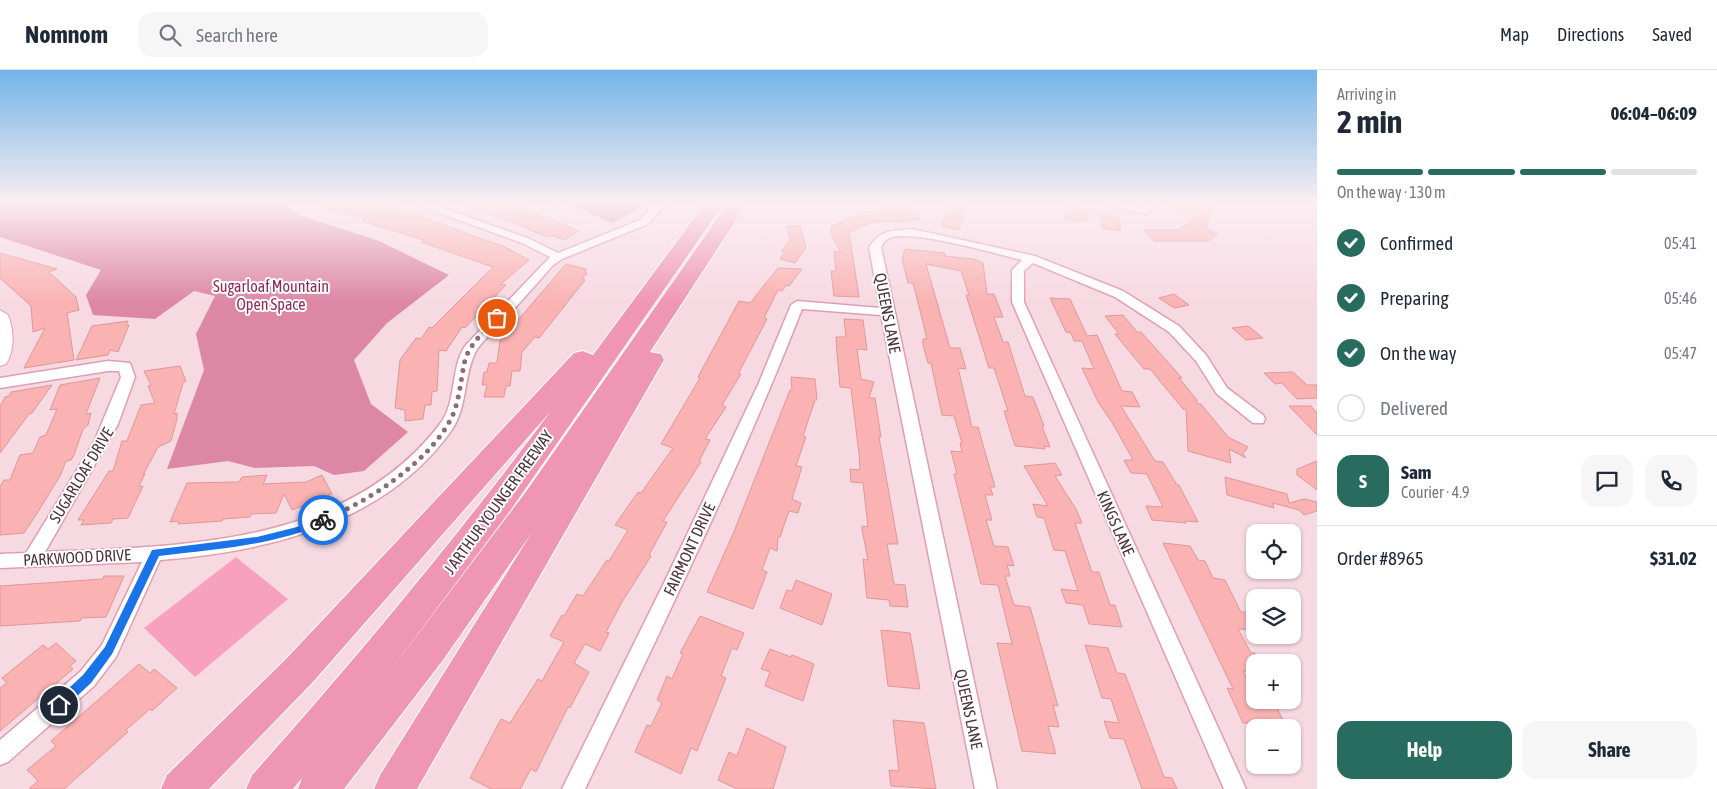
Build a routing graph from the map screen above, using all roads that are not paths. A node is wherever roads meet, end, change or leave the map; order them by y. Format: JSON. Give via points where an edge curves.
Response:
{"nodes":[{"id":1,"x":510,"y":236,"type":"edge"},
{"id":2,"x":610,"y":236,"type":"edge"},
{"id":3,"x":691,"y":236,"type":"edge"},
{"id":4,"x":717,"y":236,"type":"edge"},
{"id":5,"x":723,"y":236,"type":"edge"},
{"id":6,"x":887,"y":236,"type":"edge"},
{"id":7,"x":928,"y":236,"type":"edge"},
{"id":8,"x":558,"y":257,"type":"junction"},
{"id":9,"x":1031,"y":258,"type":"junction"},
{"id":10,"x":666,"y":270,"type":"junction"},
{"id":11,"x":887,"y":312,"type":"junction"},
{"id":12,"x":0,"y":315,"type":"edge"},
{"id":13,"x":0,"y":360,"type":"edge"},
{"id":14,"x":0,"y":383,"type":"edge"},
{"id":15,"x":1258,"y":419,"type":"dead end"},
{"id":16,"x":156,"y":552,"type":"junction"},
{"id":17,"x":31,"y":559,"type":"junction"},
{"id":18,"x":0,"y":561,"type":"edge"},
{"id":19,"x":0,"y":754,"type":"edge"},
{"id":20,"x":181,"y":789,"type":"edge"},
{"id":21,"x":266,"y":789,"type":"edge"},
{"id":22,"x":318,"y":789,"type":"edge"},
{"id":23,"x":394,"y":789,"type":"edge"},
{"id":24,"x":573,"y":789,"type":"edge"},
{"id":25,"x":986,"y":789,"type":"edge"},
{"id":26,"x":1235,"y":789,"type":"edge"}],
"edges":[{"from":1,"to":8,"type":"street"},
{"from":2,"to":8,"type":"street","name":"PARKWOOD DRIVE"},
{"from":3,"to":10,"type":"highway","name":"J ARTHUR YOUNGER FREEWAY"},
{"from":4,"to":22,"type":"highway","name":"J ARTHUR YOUNGER FREEWAY","via":[[458,613]]},
{"from":5,"to":23,"type":"highway","via":[[705,271]]},
{"from":6,"to":11,"type":"street","name":"QUEENS LANE","via":[[875,246]]},
{"from":7,"to":9,"type":"street","name":"QUEENS LANE"},
{"from":8,"to":16,"type":"street","name":"PARKWOOD DRIVE","via":[[476,340],[465,359],[462,386],[453,415],[425,452],[401,474],[358,504],[299,530],[257,541]]},
{"from":9,"to":15,"type":"street","name":"QUEENS LANE","via":[[1119,294],[1174,329],[1201,358],[1222,391]]},
{"from":9,"to":26,"type":"street","name":"KINGS LANE","via":[[1018,270],[1018,302]]},
{"from":10,"to":20,"type":"highway","via":[[299,671]]},
{"from":10,"to":21,"type":"highway","name":"J ARTHUR YOUNGER FREEWAY","via":[[432,592],[352,692]]},
{"from":11,"to":24,"type":"street","name":"FAIRMONT DRIVE","via":[[797,305],[765,385],[672,586]]},
{"from":11,"to":25,"type":"street","name":"QUEENS LANE"},
{"from":12,"to":13,"type":"street","via":[[4,324],[4,341]]},
{"from":14,"to":17,"type":"street","name":"SUGARLOAF DRIVE","via":[[108,366],[125,366],[128,377],[111,424]]},
{"from":16,"to":17,"type":"street","name":"PARKWOOD DRIVE"},
{"from":16,"to":19,"type":"street","via":[[109,651],[59,705]]},
{"from":17,"to":18,"type":"street","name":"PARKWOOD DRIVE"}]}
